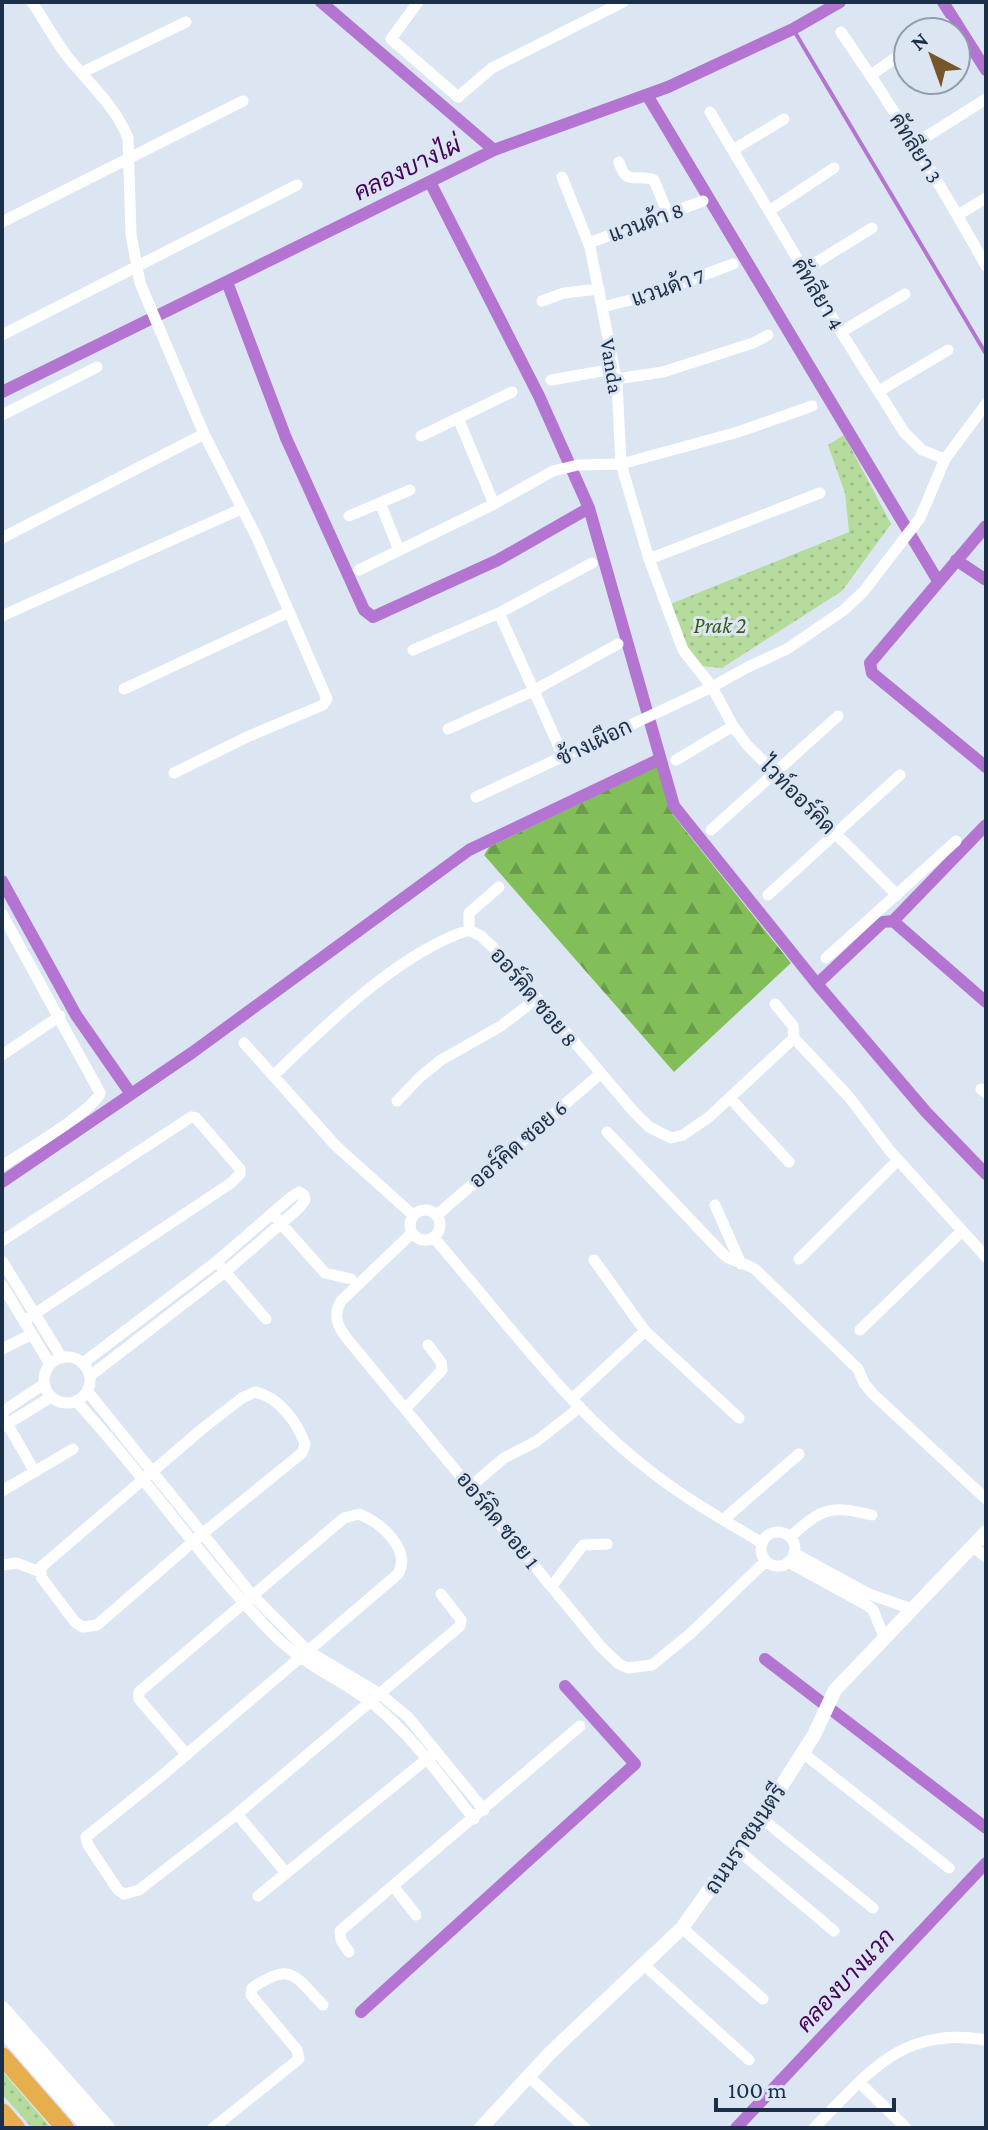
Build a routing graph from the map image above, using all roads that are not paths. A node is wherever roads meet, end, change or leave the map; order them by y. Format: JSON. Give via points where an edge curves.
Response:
{"nodes":[{"id":1,"x":418,"y":2,"type":"edge"},
{"id":2,"x":623,"y":2,"type":"edge"},
{"id":3,"x":34,"y":3,"type":"edge"},
{"id":4,"x":186,"y":22,"type":"dead end"},
{"id":5,"x":841,"y":32,"type":"dead end"},
{"id":6,"x":892,"y":60,"type":"edge"},
{"id":7,"x":83,"y":72,"type":"junction"},
{"id":8,"x":871,"y":75,"type":"junction"},
{"id":9,"x":986,"y":99,"type":"edge"},
{"id":10,"x":243,"y":101,"type":"dead end"},
{"id":11,"x":710,"y":112,"type":"dead end"},
{"id":12,"x":784,"y":119,"type":"dead end"},
{"id":13,"x":913,"y":145,"type":"junction"},
{"id":14,"x":733,"y":150,"type":"junction"},
{"id":15,"x":129,"y":156,"type":"junction"},
{"id":16,"x":619,"y":162,"type":"dead end"},
{"id":17,"x":834,"y":168,"type":"dead end"},
{"id":18,"x":562,"y":177,"type":"dead end"},
{"id":19,"x":297,"y":185,"type":"dead end"},
{"id":20,"x":986,"y":198,"type":"edge"},
{"id":21,"x":703,"y":201,"type":"dead end"},
{"id":22,"x":769,"y":211,"type":"junction"},
{"id":23,"x":668,"y":214,"type":"junction"},
{"id":24,"x":958,"y":215,"type":"junction"},
{"id":25,"x":2,"y":222,"type":"edge"},
{"id":26,"x":872,"y":228,"type":"dead end"},
{"id":27,"x":589,"y":243,"type":"junction"},
{"id":28,"x":733,"y":264,"type":"dead end"},
{"id":29,"x":986,"y":266,"type":"edge"},
{"id":30,"x":136,"y":267,"type":"junction"},
{"id":31,"x":804,"y":270,"type":"junction"},
{"id":32,"x":599,"y":289,"type":"junction"},
{"id":33,"x":905,"y":294,"type":"dead end"},
{"id":34,"x":542,"y":301,"type":"dead end"},
{"id":35,"x":602,"y":307,"type":"junction"},
{"id":36,"x":841,"y":332,"type":"junction"},
{"id":37,"x":2,"y":335,"type":"edge"},
{"id":38,"x":768,"y":335,"type":"dead end"},
{"id":39,"x":948,"y":350,"type":"dead end"},
{"id":40,"x":97,"y":367,"type":"dead end"},
{"id":41,"x":615,"y":374,"type":"junction"},
{"id":42,"x":551,"y":380,"type":"dead end"},
{"id":43,"x":879,"y":391,"type":"junction"},
{"id":44,"x":512,"y":392,"type":"dead end"},
{"id":45,"x":812,"y":406,"type":"dead end"},
{"id":46,"x":984,"y":410,"type":"edge"},
{"id":47,"x":2,"y":415,"type":"edge"},
{"id":48,"x":458,"y":418,"type":"junction"},
{"id":49,"x":204,"y":434,"type":"junction"},
{"id":50,"x":421,"y":436,"type":"dead end"},
{"id":51,"x":945,"y":459,"type":"junction"},
{"id":52,"x":621,"y":464,"type":"junction"},
{"id":53,"x":410,"y":490,"type":"dead end"},
{"id":54,"x":820,"y":493,"type":"dead end"},
{"id":55,"x":380,"y":503,"type":"junction"},
{"id":56,"x":494,"y":504,"type":"junction"},
{"id":57,"x":241,"y":509,"type":"junction"},
{"id":58,"x":349,"y":516,"type":"dead end"},
{"id":59,"x":2,"y":538,"type":"edge"},
{"id":60,"x":399,"y":550,"type":"junction"},
{"id":61,"x":649,"y":559,"type":"junction"},
{"id":62,"x":592,"y":563,"type":"dead end"},
{"id":63,"x":359,"y":570,"type":"dead end"},
{"id":64,"x":289,"y":612,"type":"junction"},
{"id":65,"x":499,"y":613,"type":"junction"},
{"id":66,"x":2,"y":616,"type":"edge"},
{"id":67,"x":618,"y":644,"type":"dead end"},
{"id":68,"x":413,"y":650,"type":"dead end"},
{"id":69,"x":712,"y":687,"type":"junction"},
{"id":70,"x":124,"y":689,"type":"dead end"},
{"id":71,"x":533,"y":691,"type":"junction"},
{"id":72,"x":838,"y":716,"type":"dead end"},
{"id":73,"x":733,"y":726,"type":"junction"},
{"id":74,"x":448,"y":729,"type":"dead end"},
{"id":75,"x":564,"y":758,"type":"junction"},
{"id":76,"x":676,"y":760,"type":"dead end"},
{"id":77,"x":174,"y":773,"type":"dead end"},
{"id":78,"x":774,"y":773,"type":"junction"},
{"id":79,"x":900,"y":775,"type":"dead end"},
{"id":80,"x":476,"y":797,"type":"dead end"},
{"id":81,"x":711,"y":830,"type":"dead end"},
{"id":82,"x":837,"y":834,"type":"junction"},
{"id":83,"x":956,"y":841,"type":"dead end"},
{"id":84,"x":499,"y":887,"type":"dead end"},
{"id":85,"x":768,"y":895,"type":"dead end"},
{"id":86,"x":897,"y":895,"type":"junction"},
{"id":87,"x":2,"y":914,"type":"edge"},
{"id":88,"x":469,"y":930,"type":"junction"},
{"id":89,"x":14,"y":937,"type":"junction"},
{"id":90,"x":2,"y":945,"type":"edge"},
{"id":91,"x":826,"y":958,"type":"dead end"},
{"id":92,"x":536,"y":999,"type":"junction"},
{"id":93,"x":775,"y":1004,"type":"dead end"},
{"id":94,"x":60,"y":1016,"type":"junction"},
{"id":95,"x":794,"y":1038,"type":"junction"},
{"id":96,"x":244,"y":1043,"type":"dead end"},
{"id":97,"x":2,"y":1055,"type":"edge"},
{"id":98,"x":600,"y":1074,"type":"junction"},
{"id":99,"x":273,"y":1076,"type":"junction"},
{"id":100,"x":730,"y":1098,"type":"junction"},
{"id":101,"x":397,"y":1101,"type":"dead end"},
{"id":102,"x":607,"y":1132,"type":"dead end"},
{"id":103,"x":898,"y":1160,"type":"junction"},
{"id":104,"x":789,"y":1162,"type":"dead end"},
{"id":105,"x":2,"y":1166,"type":"edge"},
{"id":106,"x":715,"y":1205,"type":"dead end"},
{"id":107,"x":413,"y":1215,"type":"junction"},
{"id":108,"x":437,"y":1215,"type":"junction"},
{"id":109,"x":962,"y":1231,"type":"junction"},
{"id":110,"x":412,"y":1233,"type":"junction"},
{"id":111,"x":434,"y":1238,"type":"junction"},
{"id":112,"x":2,"y":1241,"type":"edge"},
{"id":113,"x":986,"y":1257,"type":"edge"},
{"id":114,"x":799,"y":1259,"type":"dead end"},
{"id":115,"x":594,"y":1260,"type":"dead end"},
{"id":116,"x":2,"y":1261,"type":"edge"},
{"id":117,"x":741,"y":1264,"type":"junction"},
{"id":118,"x":220,"y":1267,"type":"junction"},
{"id":119,"x":351,"y":1279,"type":"dead end"},
{"id":120,"x":2,"y":1285,"type":"edge"},
{"id":121,"x":35,"y":1314,"type":"junction"},
{"id":122,"x":266,"y":1319,"type":"dead end"},
{"id":123,"x":24,"y":1321,"type":"junction"},
{"id":124,"x":860,"y":1330,"type":"dead end"},
{"id":125,"x":645,"y":1331,"type":"junction"},
{"id":126,"x":32,"y":1334,"type":"junction"},
{"id":127,"x":428,"y":1345,"type":"dead end"},
{"id":128,"x":2,"y":1349,"type":"edge"},
{"id":129,"x":62,"y":1358,"type":"junction"},
{"id":130,"x":83,"y":1363,"type":"junction"},
{"id":131,"x":50,"y":1364,"type":"junction"},
{"id":132,"x":90,"y":1376,"type":"junction"},
{"id":133,"x":44,"y":1384,"type":"junction"},
{"id":134,"x":88,"y":1392,"type":"junction"},
{"id":135,"x":51,"y":1397,"type":"junction"},
{"id":136,"x":76,"y":1401,"type":"junction"},
{"id":137,"x":576,"y":1402,"type":"junction"},
{"id":138,"x":405,"y":1409,"type":"junction"},
{"id":139,"x":739,"y":1418,"type":"dead end"},
{"id":140,"x":3,"y":1419,"type":"edge"},
{"id":141,"x":73,"y":1449,"type":"dead end"},
{"id":142,"x":799,"y":1454,"type":"dead end"},
{"id":143,"x":35,"y":1472,"type":"junction"},
{"id":144,"x":152,"y":1472,"type":"junction"},
{"id":145,"x":143,"y":1481,"type":"junction"},
{"id":146,"x":471,"y":1486,"type":"junction"},
{"id":147,"x":2,"y":1491,"type":"edge"},
{"id":148,"x":986,"y":1499,"type":"edge"},
{"id":149,"x":872,"y":1515,"type":"dead end"},
{"id":150,"x":723,"y":1520,"type":"junction"},
{"id":151,"x":986,"y":1532,"type":"edge"},
{"id":152,"x":202,"y":1534,"type":"junction"},
{"id":153,"x":790,"y":1537,"type":"junction"},
{"id":154,"x":191,"y":1543,"type":"junction"},
{"id":155,"x":762,"y":1543,"type":"junction"},
{"id":156,"x":607,"y":1544,"type":"dead end"},
{"id":157,"x":972,"y":1546,"type":"junction"},
{"id":158,"x":986,"y":1557,"type":"edge"},
{"id":159,"x":791,"y":1558,"type":"junction"},
{"id":160,"x":766,"y":1561,"type":"junction"},
{"id":161,"x":2,"y":1565,"type":"edge"},
{"id":162,"x":40,"y":1572,"type":"junction"},
{"id":163,"x":552,"y":1586,"type":"junction"},
{"id":164,"x":441,"y":1594,"type":"dead end"},
{"id":165,"x":248,"y":1599,"type":"junction"},
{"id":166,"x":884,"y":1600,"type":"junction"},
{"id":167,"x":912,"y":1609,"type":"junction"},
{"id":168,"x":873,"y":1610,"type":"junction"},
{"id":169,"x":885,"y":1639,"type":"junction"},
{"id":170,"x":304,"y":1655,"type":"junction"},
{"id":171,"x":375,"y":1698,"type":"junction"},
{"id":172,"x":580,"y":1726,"type":"dead end"},
{"id":173,"x":803,"y":1753,"type":"junction"},
{"id":174,"x":187,"y":1755,"type":"junction"},
{"id":175,"x":432,"y":1755,"type":"junction"},
{"id":176,"x":484,"y":1810,"type":"junction"},
{"id":177,"x":237,"y":1814,"type":"junction"},
{"id":178,"x":761,"y":1818,"type":"junction"},
{"id":179,"x":474,"y":1819,"type":"junction"},
{"id":180,"x":739,"y":1851,"type":"junction"},
{"id":181,"x":949,"y":1868,"type":"dead end"},
{"id":182,"x":286,"y":1873,"type":"junction"},
{"id":183,"x":394,"y":1887,"type":"junction"},
{"id":184,"x":258,"y":1896,"type":"dead end"},
{"id":185,"x":873,"y":1908,"type":"dead end"},
{"id":186,"x":416,"y":1915,"type":"dead end"},
{"id":187,"x":682,"y":1928,"type":"junction"},
{"id":188,"x":834,"y":1931,"type":"dead end"},
{"id":189,"x":349,"y":1952,"type":"dead end"},
{"id":190,"x":643,"y":1964,"type":"junction"},
{"id":191,"x":763,"y":1999,"type":"dead end"},
{"id":192,"x":323,"y":2005,"type":"dead end"},
{"id":193,"x":2,"y":2009,"type":"edge"},
{"id":194,"x":2,"y":2028,"type":"edge"},
{"id":195,"x":986,"y":2040,"type":"edge"},
{"id":196,"x":2,"y":2056,"type":"edge"},
{"id":197,"x":749,"y":2060,"type":"dead end"},
{"id":198,"x":528,"y":2076,"type":"junction"},
{"id":199,"x":860,"y":2083,"type":"junction"},
{"id":200,"x":2,"y":2112,"type":"edge"},
{"id":201,"x":16,"y":2128,"type":"edge"},
{"id":202,"x":65,"y":2128,"type":"edge"},
{"id":203,"x":90,"y":2128,"type":"edge"},
{"id":204,"x":107,"y":2128,"type":"edge"},
{"id":205,"x":213,"y":2128,"type":"edge"},
{"id":206,"x":481,"y":2128,"type":"edge"},
{"id":207,"x":585,"y":2128,"type":"edge"},
{"id":208,"x":814,"y":2128,"type":"edge"},
{"id":209,"x":906,"y":2128,"type":"edge"}],
"edges":[{"from":1,"to":2,"type":"street","via":[[391,39],[458,97],[492,68]]},
{"from":3,"to":7,"type":"street","via":[[68,58]]},
{"from":4,"to":7,"type":"street"},
{"from":5,"to":8,"type":"street","name":"คัทลียา 3"},
{"from":6,"to":8,"type":"street"},
{"from":7,"to":15,"type":"street","via":[[125,130]]},
{"from":8,"to":13,"type":"street","name":"คัทลียา 3"},
{"from":9,"to":13,"type":"street"},
{"from":10,"to":15,"type":"street"},
{"from":11,"to":14,"type":"street","name":"คัทลียา 4"},
{"from":12,"to":14,"type":"street"},
{"from":13,"to":24,"type":"street","name":"คัทลียา 3"},
{"from":14,"to":22,"type":"street","name":"คัทลียา 4"},
{"from":15,"to":25,"type":"street"},
{"from":15,"to":30,"type":"street"},
{"from":16,"to":23,"type":"street","via":[[629,178],[654,180]]},
{"from":17,"to":22,"type":"street"},
{"from":18,"to":27,"type":"street","name":"Vanda"},
{"from":19,"to":30,"type":"street"},
{"from":20,"to":24,"type":"street"},
{"from":21,"to":23,"type":"street","name":"แวนด้า 8"},
{"from":22,"to":31,"type":"street","name":"คัทลียา 4"},
{"from":23,"to":27,"type":"street","name":"แวนด้า 8"},
{"from":24,"to":29,"type":"street","name":"คัทลียา 3"},
{"from":26,"to":31,"type":"street"},
{"from":27,"to":32,"type":"street","name":"Vanda"},
{"from":28,"to":35,"type":"street","name":"แวนด้า 7"},
{"from":30,"to":37,"type":"street"},
{"from":30,"to":49,"type":"street"},
{"from":31,"to":36,"type":"street","name":"คัทลียา 4"},
{"from":32,"to":34,"type":"street"},
{"from":32,"to":35,"type":"street","name":"Vanda"},
{"from":33,"to":36,"type":"street"},
{"from":35,"to":41,"type":"street","name":"Vanda"},
{"from":36,"to":43,"type":"street","name":"คัทลียา 4"},
{"from":38,"to":41,"type":"street","via":[[663,372]]},
{"from":39,"to":43,"type":"street"},
{"from":40,"to":47,"type":"street"},
{"from":41,"to":42,"type":"street"},
{"from":41,"to":52,"type":"street","name":"Vanda"},
{"from":43,"to":51,"type":"street","name":"คัทลียา 4","via":[[904,432],[922,450]]},
{"from":44,"to":48,"type":"street"},
{"from":45,"to":52,"type":"street"},
{"from":46,"to":51,"type":"street","name":"ช้างเผือก"},
{"from":48,"to":50,"type":"street"},
{"from":48,"to":56,"type":"street"},
{"from":49,"to":57,"type":"street"},
{"from":49,"to":59,"type":"street"},
{"from":51,"to":69,"type":"street","name":"ช้างเผือก","via":[[920,518],[844,610],[787,649]]},
{"from":52,"to":56,"type":"street","via":[[560,468]]},
{"from":52,"to":61,"type":"street","name":"Vanda"},
{"from":53,"to":55,"type":"street"},
{"from":54,"to":61,"type":"street"},
{"from":55,"to":58,"type":"street"},
{"from":55,"to":60,"type":"street"},
{"from":56,"to":60,"type":"street"},
{"from":57,"to":64,"type":"street"},
{"from":57,"to":66,"type":"street"},
{"from":60,"to":63,"type":"street"},
{"from":61,"to":69,"type":"street","name":"Vanda","via":[[683,650]]},
{"from":62,"to":65,"type":"street"},
{"from":64,"to":70,"type":"street"},
{"from":64,"to":77,"type":"street","via":[[326,702]]},
{"from":65,"to":68,"type":"street"},
{"from":65,"to":71,"type":"street"},
{"from":67,"to":71,"type":"street"},
{"from":69,"to":73,"type":"street","name":"ไวท์ออร์คิด"},
{"from":69,"to":75,"type":"street","name":"ช้างเผือก"},
{"from":71,"to":74,"type":"street"},
{"from":71,"to":75,"type":"street"},
{"from":72,"to":78,"type":"street"},
{"from":73,"to":76,"type":"street"},
{"from":73,"to":78,"type":"street","name":"ไวท์ออร์คิด"},
{"from":75,"to":80,"type":"street","name":"ช้างเผือก"},
{"from":78,"to":81,"type":"street"},
{"from":78,"to":82,"type":"street","name":"ไวท์ออร์คิด"},
{"from":79,"to":82,"type":"street"},
{"from":82,"to":85,"type":"street"},
{"from":82,"to":86,"type":"street","name":"ไวท์ออร์คิด"},
{"from":83,"to":86,"type":"street"},
{"from":84,"to":88,"type":"street","via":[[469,913]]},
{"from":86,"to":91,"type":"street"},
{"from":87,"to":89,"type":"street"},
{"from":88,"to":92,"type":"street","name":"ออร์คิด ซอย 8","via":[[490,944]]},
{"from":88,"to":99,"type":"street","name":"ออร์คิด ซอย 8","via":[[389,974]]},
{"from":89,"to":90,"type":"street"},
{"from":89,"to":94,"type":"street"},
{"from":92,"to":98,"type":"street","name":"ออร์คิด ซอย 8"},
{"from":92,"to":101,"type":"street","via":[[441,1060]]},
{"from":93,"to":95,"type":"street","via":[[793,1026]]},
{"from":94,"to":97,"type":"street"},
{"from":94,"to":105,"type":"street","via":[[99,1087],[99,1097]]},
{"from":95,"to":100,"type":"street"},
{"from":95,"to":103,"type":"street"},
{"from":96,"to":99,"type":"street"},
{"from":98,"to":100,"type":"street","name":"ออร์คิด ซอย 8","via":[[649,1127],[671,1138],[693,1130]]},
{"from":98,"to":108,"type":"street","name":"ออร์คิด ซอย 6"},
{"from":99,"to":107,"type":"street","via":[[336,1146]]},
{"from":100,"to":104,"type":"street"},
{"from":102,"to":117,"type":"street","via":[[724,1255]]},
{"from":103,"to":109,"type":"street"},
{"from":103,"to":114,"type":"street"},
{"from":106,"to":117,"type":"street"},
{"from":107,"to":108,"type":"street","via":[[422,1210]]},
{"from":107,"to":110,"type":"street"},
{"from":108,"to":111,"type":"street","via":[[440,1224]]},
{"from":109,"to":113,"type":"street"},
{"from":109,"to":124,"type":"street"},
{"from":110,"to":111,"type":"street","via":[[424,1240]]},
{"from":110,"to":138,"type":"street","name":"ออร์คิด ซอย 1","via":[[341,1301],[336,1312],[342,1332]]},
{"from":111,"to":137,"type":"street"},
{"from":112,"to":121,"type":"street","via":[[191,1117],[240,1169],[231,1183]]},
{"from":115,"to":125,"type":"street"},
{"from":116,"to":121,"type":"street"},
{"from":117,"to":148,"type":"street","via":[[756,1270],[792,1304],[858,1369],[873,1394]]},
{"from":118,"to":119,"type":"street","via":[[276,1218],[325,1273]]},
{"from":118,"to":122,"type":"street"},
{"from":118,"to":130,"type":"street"},
{"from":118,"to":132,"type":"street"},
{"from":120,"to":123,"type":"street"},
{"from":121,"to":123,"type":"street"},
{"from":121,"to":129,"type":"street"},
{"from":123,"to":126,"type":"street"},
{"from":125,"to":137,"type":"street"},
{"from":125,"to":139,"type":"street"},
{"from":126,"to":128,"type":"street"},
{"from":126,"to":131,"type":"street"},
{"from":127,"to":138,"type":"street","via":[[442,1370]]},
{"from":129,"to":130,"type":"street"},
{"from":129,"to":131,"type":"street"},
{"from":130,"to":132,"type":"street"},
{"from":131,"to":133,"type":"street"},
{"from":132,"to":134,"type":"street"},
{"from":133,"to":135,"type":"street"},
{"from":133,"to":140,"type":"street"},
{"from":134,"to":136,"type":"street"},
{"from":134,"to":144,"type":"street"},
{"from":135,"to":136,"type":"street","via":[[63,1403]]},
{"from":135,"to":140,"type":"street"},
{"from":136,"to":145,"type":"street"},
{"from":137,"to":146,"type":"street","via":[[537,1441],[504,1458]]},
{"from":137,"to":150,"type":"street","via":[[650,1471]]},
{"from":138,"to":146,"type":"street","name":"ออร์คิด ซอย 1"},
{"from":140,"to":143,"type":"street"},
{"from":141,"to":143,"type":"street"},
{"from":142,"to":150,"type":"street"},
{"from":143,"to":147,"type":"street"},
{"from":144,"to":145,"type":"street"},
{"from":144,"to":152,"type":"street"},
{"from":144,"to":152,"type":"street","via":[[249,1393],[269,1397],[292,1419],[305,1449]]},
{"from":145,"to":154,"type":"street"},
{"from":145,"to":162,"type":"street"},
{"from":146,"to":163,"type":"street","name":"ออร์คิด ซอย 1"},
{"from":149,"to":153,"type":"street","via":[[832,1509]]},
{"from":150,"to":155,"type":"street"},
{"from":151,"to":157,"type":"street","name":"ถนนราชมนตรี"},
{"from":152,"to":154,"type":"street"},
{"from":152,"to":165,"type":"street"},
{"from":153,"to":155,"type":"street","via":[[771,1534]]},
{"from":153,"to":159,"type":"street"},
{"from":154,"to":162,"type":"street","via":[[90,1628],[75,1622]]},
{"from":154,"to":165,"type":"street"},
{"from":155,"to":160,"type":"street"},
{"from":156,"to":163,"type":"street","via":[[583,1545]]},
{"from":157,"to":158,"type":"street"},
{"from":157,"to":167,"type":"street","name":"ถนนราชมนตรี"},
{"from":159,"to":160,"type":"street","via":[[778,1566]]},
{"from":159,"to":166,"type":"street"},
{"from":159,"to":168,"type":"street"},
{"from":160,"to":163,"type":"street","name":"ออร์คิด ซอย 1","via":[[665,1657],[642,1668],[619,1664]]},
{"from":161,"to":162,"type":"street","via":[[17,1563]]},
{"from":164,"to":171,"type":"street","via":[[460,1626]]},
{"from":165,"to":170,"type":"street"},
{"from":165,"to":170,"type":"street","via":[[352,1514],[371,1519],[386,1532],[403,1562],[398,1574]]},
{"from":165,"to":174,"type":"street","via":[[139,1692],[139,1699]]},
{"from":166,"to":167,"type":"street"},
{"from":166,"to":168,"type":"street"},
{"from":167,"to":169,"type":"street","name":"ถนนราชมนตรี"},
{"from":168,"to":169,"type":"street"},
{"from":169,"to":173,"type":"street","name":"ถนนราชมนตรี","via":[[830,1698]]},
{"from":170,"to":171,"type":"street"},
{"from":170,"to":174,"type":"street"},
{"from":171,"to":175,"type":"street","via":[[408,1717]]},
{"from":171,"to":177,"type":"street"},
{"from":172,"to":176,"type":"street"},
{"from":173,"to":178,"type":"street","name":"ถนนราชมนตรี"},
{"from":173,"to":181,"type":"street"},
{"from":174,"to":177,"type":"street","via":[[86,1837],[118,1890],[139,1890]]},
{"from":175,"to":176,"type":"street"},
{"from":175,"to":179,"type":"street"},
{"from":175,"to":182,"type":"street"},
{"from":176,"to":179,"type":"street"},
{"from":177,"to":182,"type":"street"},
{"from":178,"to":180,"type":"street","name":"ถนนราชมนตรี"},
{"from":178,"to":185,"type":"street"},
{"from":179,"to":183,"type":"street"},
{"from":180,"to":187,"type":"street","name":"ถนนราชมนตรี"},
{"from":180,"to":188,"type":"street"},
{"from":182,"to":184,"type":"street"},
{"from":183,"to":186,"type":"street"},
{"from":183,"to":189,"type":"street","via":[[340,1931]]},
{"from":187,"to":190,"type":"street","name":"ถนนราชมนตรี"},
{"from":187,"to":191,"type":"street"},
{"from":190,"to":197,"type":"street"},
{"from":190,"to":198,"type":"street","name":"ถนนราชมนตรี"},
{"from":192,"to":205,"type":"street","via":[[287,1973],[274,1974],[252,1988],[251,1995],[299,2059]]},
{"from":193,"to":204,"type":"main road"},
{"from":194,"to":203,"type":"main road"},
{"from":195,"to":199,"type":"street","via":[[924,2040],[880,2062]]},
{"from":196,"to":202,"type":"highway"},
{"from":198,"to":206,"type":"street","name":"ถนนราชมนตรี"},
{"from":198,"to":207,"type":"street"},
{"from":199,"to":208,"type":"street"},
{"from":199,"to":209,"type":"street"},
{"from":200,"to":201,"type":"highway"}]}
